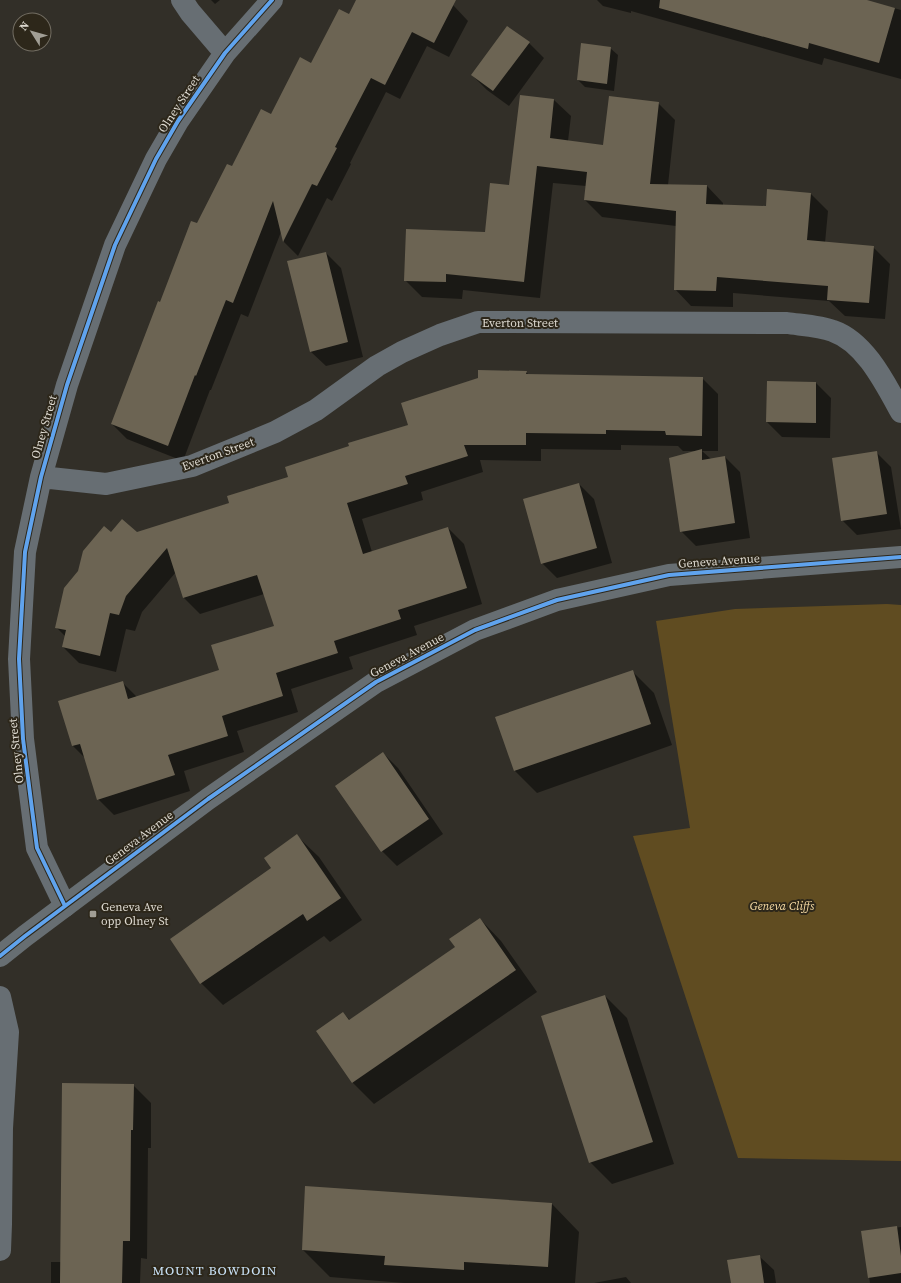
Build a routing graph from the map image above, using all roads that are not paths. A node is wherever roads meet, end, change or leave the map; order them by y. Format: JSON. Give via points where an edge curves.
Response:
{"nodes":[{"id":1,"x":182,"y":0,"type":"edge"},
{"id":2,"x":272,"y":0,"type":"edge"},
{"id":3,"x":225,"y":53,"type":"junction"},
{"id":4,"x":901,"y":412,"type":"edge"},
{"id":5,"x":41,"y":477,"type":"junction"},
{"id":6,"x":901,"y":557,"type":"edge"},
{"id":7,"x":65,"y":906,"type":"junction"},
{"id":8,"x":0,"y":956,"type":"edge"},
{"id":9,"x":0,"y":997,"type":"edge"},
{"id":10,"x":0,"y":1250,"type":"edge"}],
"edges":[{"from":1,"to":3,"type":"street"},
{"from":2,"to":3,"type":"street","name":"Olney Street"},
{"from":3,"to":5,"type":"street","name":"Olney Street","via":[[178,121],[156,159],[116,245],[67,385]]},
{"from":4,"to":5,"type":"street","name":"Everton Street","via":[[885,382],[866,356],[848,338],[832,330],[787,322],[478,322],[402,352],[377,366],[310,414],[275,432],[192,466],[106,484]]},
{"from":5,"to":7,"type":"street","name":"Olney Street","via":[[25,552],[19,659],[23,739],[37,848]]},
{"from":6,"to":7,"type":"main road","name":"Geneva Avenue","via":[[669,575],[557,600],[475,630],[376,682],[208,799]]},
{"from":7,"to":8,"type":"main road","name":"Geneva Avenue"},
{"from":9,"to":10,"type":"street","via":[[8,1032],[2,1128]]}]}
